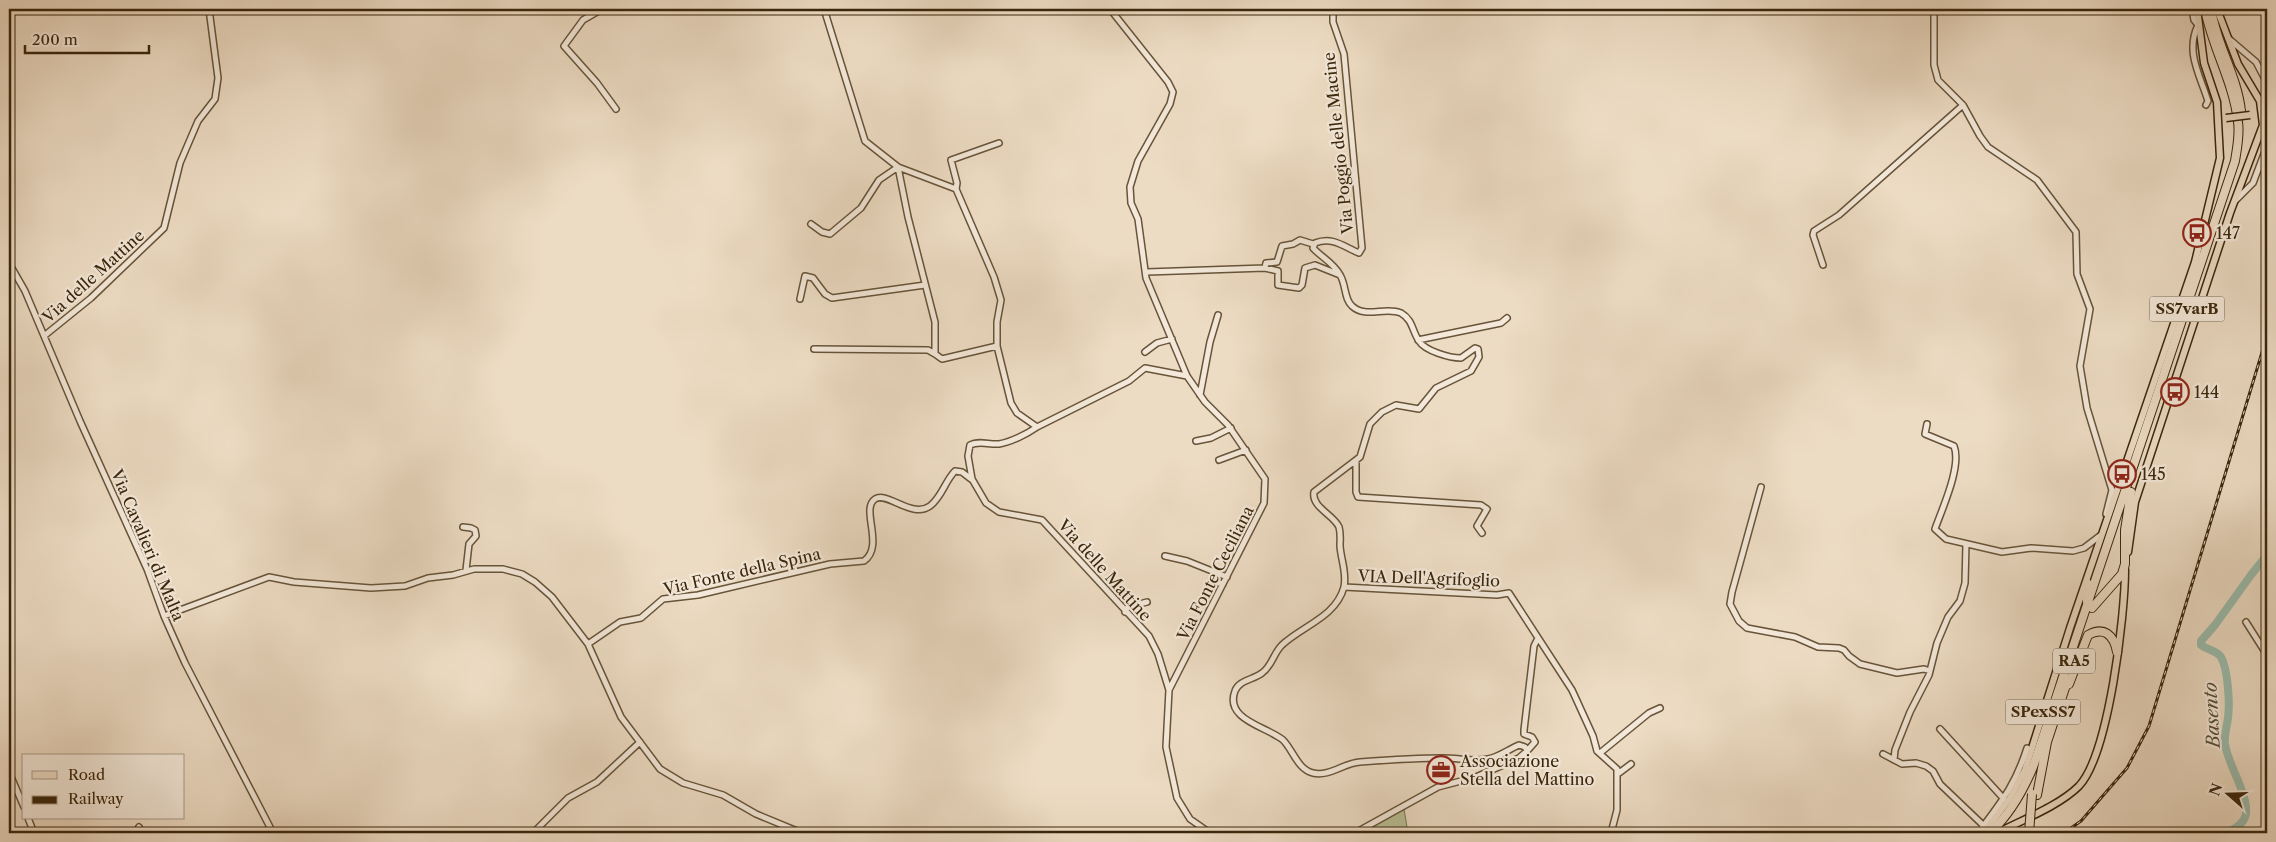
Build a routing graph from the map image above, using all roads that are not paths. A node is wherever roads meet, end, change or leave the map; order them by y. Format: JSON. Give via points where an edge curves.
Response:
{"nodes":[{"id":1,"x":209,"y":9,"type":"edge"},
{"id":2,"x":602,"y":9,"type":"edge"},
{"id":3,"x":824,"y":9,"type":"edge"},
{"id":4,"x":1110,"y":9,"type":"edge"},
{"id":5,"x":1333,"y":9,"type":"edge"},
{"id":6,"x":1934,"y":9,"type":"edge"},
{"id":7,"x":2192,"y":9,"type":"edge"},
{"id":8,"x":2197,"y":9,"type":"edge"},
{"id":9,"x":2205,"y":9,"type":"edge"},
{"id":10,"x":2211,"y":9,"type":"edge"},
{"id":11,"x":2217,"y":9,"type":"edge"},
{"id":12,"x":2198,"y":25,"type":"junction"},
{"id":13,"x":2228,"y":38,"type":"junction"},
{"id":14,"x":2267,"y":83,"type":"edge"},
{"id":15,"x":1963,"y":105,"type":"junction"},
{"id":16,"x":2206,"y":105,"type":"dead end"},
{"id":17,"x":616,"y":110,"type":"dead end"},
{"id":18,"x":2262,"y":114,"type":"junction"},
{"id":19,"x":2218,"y":119,"type":"junction"},
{"id":20,"x":1000,"y":143,"type":"dead end"},
{"id":21,"x":2267,"y":146,"type":"edge"},
{"id":22,"x":898,"y":167,"type":"junction"},
{"id":23,"x":956,"y":189,"type":"junction"},
{"id":24,"x":2234,"y":202,"type":"junction"},
{"id":25,"x":811,"y":224,"type":"dead end"},
{"id":26,"x":1313,"y":244,"type":"junction"},
{"id":27,"x":9,"y":263,"type":"edge"},
{"id":28,"x":1823,"y":266,"type":"dead end"},
{"id":29,"x":1265,"y":268,"type":"junction"},
{"id":30,"x":1147,"y":272,"type":"junction"},
{"id":31,"x":1340,"y":275,"type":"junction"},
{"id":32,"x":925,"y":285,"type":"junction"},
{"id":33,"x":800,"y":299,"type":"dead end"},
{"id":34,"x":1218,"y":315,"type":"dead end"},
{"id":35,"x":1507,"y":318,"type":"dead end"},
{"id":36,"x":44,"y":336,"type":"junction"},
{"id":37,"x":1172,"y":340,"type":"junction"},
{"id":38,"x":1418,"y":340,"type":"junction"},
{"id":39,"x":997,"y":346,"type":"junction"},
{"id":40,"x":814,"y":349,"type":"dead end"},
{"id":41,"x":1145,"y":352,"type":"dead end"},
{"id":42,"x":935,"y":354,"type":"junction"},
{"id":43,"x":1187,"y":376,"type":"junction"},
{"id":44,"x":1200,"y":395,"type":"junction"},
{"id":45,"x":1927,"y":424,"type":"dead end"},
{"id":46,"x":1037,"y":427,"type":"junction"},
{"id":47,"x":1230,"y":428,"type":"junction"},
{"id":48,"x":1196,"y":441,"type":"dead end"},
{"id":49,"x":1246,"y":450,"type":"junction"},
{"id":50,"x":1219,"y":460,"type":"dead end"},
{"id":51,"x":1356,"y":461,"type":"junction"},
{"id":52,"x":972,"y":479,"type":"junction"},
{"id":53,"x":1761,"y":487,"type":"dead end"},
{"id":54,"x":2131,"y":492,"type":"junction"},
{"id":55,"x":463,"y":528,"type":"dead end"},
{"id":56,"x":2105,"y":530,"type":"junction"},
{"id":57,"x":1482,"y":533,"type":"dead end"},
{"id":58,"x":1966,"y":544,"type":"junction"},
{"id":59,"x":1165,"y":556,"type":"dead end"},
{"id":60,"x":2125,"y":564,"type":"junction"},
{"id":61,"x":466,"y":570,"type":"junction"},
{"id":62,"x":1226,"y":577,"type":"junction"},
{"id":63,"x":1211,"y":581,"type":"dead end"},
{"id":64,"x":2086,"y":583,"type":"junction"},
{"id":65,"x":1223,"y":584,"type":"junction"},
{"id":66,"x":1344,"y":587,"type":"junction"},
{"id":67,"x":1147,"y":602,"type":"dead end"},
{"id":68,"x":2090,"y":608,"type":"junction"},
{"id":69,"x":1125,"y":612,"type":"junction"},
{"id":70,"x":164,"y":616,"type":"junction"},
{"id":71,"x":2246,"y":622,"type":"dead end"},
{"id":72,"x":1538,"y":638,"type":"junction"},
{"id":73,"x":588,"y":644,"type":"junction"},
{"id":74,"x":2117,"y":652,"type":"junction"},
{"id":75,"x":2267,"y":655,"type":"edge"},
{"id":76,"x":1930,"y":671,"type":"junction"},
{"id":77,"x":1169,"y":690,"type":"junction"},
{"id":78,"x":1660,"y":708,"type":"dead end"},
{"id":79,"x":2054,"y":713,"type":"junction"},
{"id":80,"x":1940,"y":729,"type":"dead end"},
{"id":81,"x":640,"y":742,"type":"junction"},
{"id":82,"x":2027,"y":748,"type":"dead end"},
{"id":83,"x":1527,"y":751,"type":"junction"},
{"id":84,"x":1600,"y":753,"type":"junction"},
{"id":85,"x":1884,"y":754,"type":"dead end"},
{"id":86,"x":1894,"y":760,"type":"junction"},
{"id":87,"x":1632,"y":764,"type":"dead end"},
{"id":88,"x":9,"y":772,"type":"edge"},
{"id":89,"x":1619,"y":773,"type":"junction"},
{"id":90,"x":2035,"y":795,"type":"junction"},
{"id":91,"x":2004,"y":799,"type":"junction"},
{"id":92,"x":22,"y":802,"type":"edge"},
{"id":93,"x":29,"y":820,"type":"edge"},
{"id":94,"x":2267,"y":825,"type":"edge"},
{"id":95,"x":1984,"y":826,"type":"junction"},
{"id":96,"x":139,"y":827,"type":"dead end"},
{"id":97,"x":34,"y":833,"type":"edge"},
{"id":98,"x":135,"y":833,"type":"edge"},
{"id":99,"x":273,"y":833,"type":"edge"},
{"id":100,"x":534,"y":833,"type":"edge"},
{"id":101,"x":802,"y":833,"type":"edge"},
{"id":102,"x":1210,"y":833,"type":"edge"},
{"id":103,"x":1355,"y":833,"type":"edge"},
{"id":104,"x":1610,"y":833,"type":"edge"},
{"id":105,"x":1978,"y":833,"type":"edge"},
{"id":106,"x":1984,"y":833,"type":"edge"},
{"id":107,"x":1990,"y":833,"type":"edge"},
{"id":108,"x":1997,"y":833,"type":"edge"},
{"id":109,"x":2029,"y":833,"type":"edge"},
{"id":110,"x":2034,"y":833,"type":"edge"},
{"id":111,"x":2262,"y":833,"type":"edge"}],
"edges":[{"from":1,"to":36,"type":"street","name":"Via delle Mattine","via":[[218,78],[214,99],[198,121],[180,163],[164,228],[99,291]]},
{"from":2,"to":17,"type":"street","via":[[583,20],[564,46]]},
{"from":3,"to":22,"type":"street","via":[[865,140]]},
{"from":4,"to":30,"type":"street","name":"Via Fonte Ceciliana","via":[[1173,92],[1170,104],[1138,161],[1130,186]]},
{"from":5,"to":26,"type":"street","name":"Via Poggio delle Macine","via":[[1333,22],[1344,54],[1362,248],[1359,253],[1335,242]]},
{"from":6,"to":15,"type":"street","via":[[1935,76],[1945,90]]},
{"from":7,"to":12,"type":"street"},
{"from":8,"to":12,"type":"main road","number":"SPexSS7"},
{"from":9,"to":68,"type":"highway","number":"SS7varB","via":[[2236,106],[2239,128],[2235,161]]},
{"from":10,"to":54,"type":"highway","number":"SS7varB","via":[[2240,100],[2243,144]]},
{"from":11,"to":13,"type":"main road","number":"SPexSS7"},
{"from":12,"to":16,"type":"street","via":[[2193,42],[2194,62],[2208,101]]},
{"from":12,"to":19,"type":"main road","number":"SPexSS7"},
{"from":13,"to":14,"type":"street","via":[[2256,62]]},
{"from":13,"to":18,"type":"main road","number":"SPexSS7","via":[[2238,64],[2260,101]]},
{"from":15,"to":28,"type":"street","via":[[1839,216],[1814,231]]},
{"from":15,"to":56,"type":"street","via":[[1984,142],[2037,180],[2076,232],[2077,274],[2090,309],[2080,366],[2087,408],[2112,490],[2103,523]]},
{"from":18,"to":19,"type":"main road","bridge":true},
{"from":18,"to":24,"type":"main road","number":"SPexSS7","via":[[2263,126]]},
{"from":19,"to":56,"type":"main road","number":"SPexSS7","via":[[2220,158],[2195,262]]},
{"from":20,"to":23,"type":"street","via":[[951,160]]},
{"from":21,"to":24,"type":"street","via":[[2253,183]]},
{"from":22,"to":23,"type":"street"},
{"from":22,"to":25,"type":"street","via":[[879,180],[861,208],[830,234]]},
{"from":22,"to":32,"type":"street"},
{"from":23,"to":39,"type":"street","via":[[1001,300]]},
{"from":24,"to":60,"type":"main road","number":"SPexSS7","via":[[2134,502]]},
{"from":26,"to":29,"type":"street","name":"Via Poggio delle Macine","via":[[1300,240],[1282,246],[1278,262],[1266,263]]},
{"from":26,"to":31,"type":"street","via":[[1313,248],[1330,261]]},
{"from":27,"to":36,"type":"street","name":"Via Cavalieri di Malta"},
{"from":29,"to":30,"type":"street"},
{"from":29,"to":31,"type":"street","via":[[1278,271],[1278,285],[1293,288],[1302,285],[1305,268],[1314,265]]},
{"from":30,"to":37,"type":"street","name":"Via Fonte Ceciliana","via":[[1150,291]]},
{"from":31,"to":38,"type":"street","via":[[1352,306],[1361,311],[1403,314],[1412,324]]},
{"from":32,"to":33,"type":"street","via":[[832,298],[813,278],[805,276]]},
{"from":32,"to":42,"type":"street","via":[[935,322]]},
{"from":34,"to":44,"type":"street"},
{"from":35,"to":38,"type":"street","via":[[1501,323]]},
{"from":36,"to":70,"type":"street","name":"Via Cavalieri di Malta","via":[[148,569]]},
{"from":37,"to":41,"type":"street","via":[[1157,342]]},
{"from":37,"to":43,"type":"street","name":"Via Fonte Ceciliana"},
{"from":38,"to":51,"type":"street","via":[[1429,349],[1456,358],[1465,356],[1471,348],[1477,348],[1479,357],[1471,371],[1436,388],[1419,410],[1396,405],[1382,412],[1370,424],[1362,454]]},
{"from":39,"to":42,"type":"street","via":[[942,359]]},
{"from":39,"to":46,"type":"street","via":[[1012,403],[1017,413]]},
{"from":40,"to":42,"type":"street","via":[[928,350]]},
{"from":43,"to":44,"type":"street","name":"Via Fonte Ceciliana"},
{"from":43,"to":46,"type":"street","via":[[1145,368],[1124,383]]},
{"from":44,"to":47,"type":"street","name":"Via Fonte Ceciliana"},
{"from":45,"to":58,"type":"street","via":[[1925,434],[1954,446],[1956,450],[1956,464],[1935,529],[1946,540]]},
{"from":46,"to":52,"type":"street","name":"Via delle Mattine","via":[[999,444],[975,442],[970,445],[968,456]]},
{"from":47,"to":48,"type":"street","via":[[1211,438]]},
{"from":47,"to":49,"type":"street","name":"Via Fonte Ceciliana"},
{"from":49,"to":50,"type":"street"},
{"from":49,"to":62,"type":"street","name":"Via Fonte Ceciliana","via":[[1265,478],[1264,503]]},
{"from":51,"to":57,"type":"street","via":[[1358,497],[1481,505],[1487,509],[1477,526]]},
{"from":51,"to":66,"type":"street","via":[[1316,489],[1313,495],[1340,529]]},
{"from":52,"to":69,"type":"street","name":"Via delle Mattine","via":[[986,503],[999,512],[1042,520]]},
{"from":52,"to":73,"type":"street","name":"Via Fonte della Spina","via":[[955,471],[938,498],[930,506],[920,509],[881,498],[874,500],[870,506],[873,543],[871,553],[864,561],[830,564],[698,595],[663,599],[641,618],[620,622]]},
{"from":53,"to":76,"type":"street","via":[[1730,604],[1739,621],[1747,628],[1795,637],[1818,647],[1839,648],[1860,664],[1897,673]]},
{"from":54,"to":60,"type":"highway","via":[[2125,530]]},
{"from":54,"to":68,"type":"highway","number":"SS7varB"},
{"from":55,"to":61,"type":"street","via":[[476,530],[476,536],[469,544]]},
{"from":56,"to":58,"type":"street","via":[[2084,548],[2073,551],[2031,548],[2002,552]]},
{"from":56,"to":64,"type":"main road","number":"SPexSS7"},
{"from":58,"to":76,"type":"street","via":[[1965,583],[1960,601],[1948,617]]},
{"from":59,"to":62,"type":"street"},
{"from":60,"to":68,"type":"highway","via":[[2122,574]]},
{"from":60,"to":74,"type":"main road","number":"SPexSS7"},
{"from":61,"to":70,"type":"street","via":[[405,586],[371,588],[269,577]]},
{"from":61,"to":73,"type":"street","via":[[503,569],[529,578],[552,597]]},
{"from":62,"to":65,"type":"street","name":"Via Fonte Ceciliana"},
{"from":63,"to":65,"type":"street"},
{"from":64,"to":68,"type":"highway"},
{"from":64,"to":106,"type":"main road","number":"SPexSS7","via":[[2025,770],[2010,798]]},
{"from":65,"to":77,"type":"street","name":"Via Fonte Ceciliana"},
{"from":66,"to":72,"type":"street","name":"VIA Dell'Agrifoglio","via":[[1408,592],[1509,593]]},
{"from":66,"to":83,"type":"street","via":[[1334,606],[1282,644],[1264,672],[1237,687],[1234,702],[1239,714],[1283,741],[1304,768],[1315,774],[1357,762],[1440,758],[1475,761],[1492,758],[1519,745]]},
{"from":67,"to":69,"type":"street","via":[[1128,607]]},
{"from":68,"to":79,"type":"highway","number":"RA5"},
{"from":69,"to":77,"type":"street","name":"Via delle Mattine","via":[[1149,636]]},
{"from":70,"to":99,"type":"street","name":"Via Cavalieri di Malta","via":[[185,664]]},
{"from":71,"to":75,"type":"street"},
{"from":72,"to":83,"type":"street","via":[[1534,646],[1524,730],[1524,734],[1532,737],[1534,742]]},
{"from":72,"to":84,"type":"street","name":"VIA Dell'Agrifoglio","via":[[1572,690]]},
{"from":73,"to":81,"type":"street","via":[[621,717]]},
{"from":74,"to":79,"type":"highway","via":[[2115,640],[2110,635],[2095,631],[2088,635]]},
{"from":74,"to":108,"type":"main road","number":"SPexSS7","via":[[2097,753],[2088,774],[2077,788],[2065,796]]},
{"from":76,"to":86,"type":"street","via":[[1901,735]]},
{"from":77,"to":102,"type":"street","name":"Via delle Mattine","via":[[1166,747],[1177,798],[1190,819]]},
{"from":78,"to":84,"type":"street","via":[[1649,713]]},
{"from":79,"to":90,"type":"highway","number":"RA5"},
{"from":79,"to":107,"type":"highway","via":[[2027,781],[2006,816]]},
{"from":80,"to":91,"type":"street"},
{"from":81,"to":100,"type":"street","via":[[597,782],[568,798]]},
{"from":81,"to":101,"type":"street","via":[[660,769],[683,783],[723,795],[756,814]]},
{"from":82,"to":91,"type":"street","via":[[2019,772]]},
{"from":83,"to":103,"type":"street","via":[[1520,758],[1476,777],[1438,788]]},
{"from":84,"to":89,"type":"street","name":"VIA Dell'Agrifoglio","via":[[1614,764]]},
{"from":85,"to":86,"type":"street"},
{"from":86,"to":95,"type":"street","via":[[1902,764],[1916,763],[1933,771],[1940,784]]},
{"from":87,"to":89,"type":"street"},
{"from":88,"to":92,"type":"street"},
{"from":89,"to":104,"type":"street","via":[[1617,810]]},
{"from":90,"to":109,"type":"highway","number":"RA5","bridge":true},
{"from":90,"to":110,"type":"highway","number":"RA5"},
{"from":91,"to":95,"type":"street"},
{"from":93,"to":97,"type":"street"},
{"from":94,"to":111,"type":"street"},
{"from":95,"to":105,"type":"street"},
{"from":96,"to":98,"type":"street"}]}
